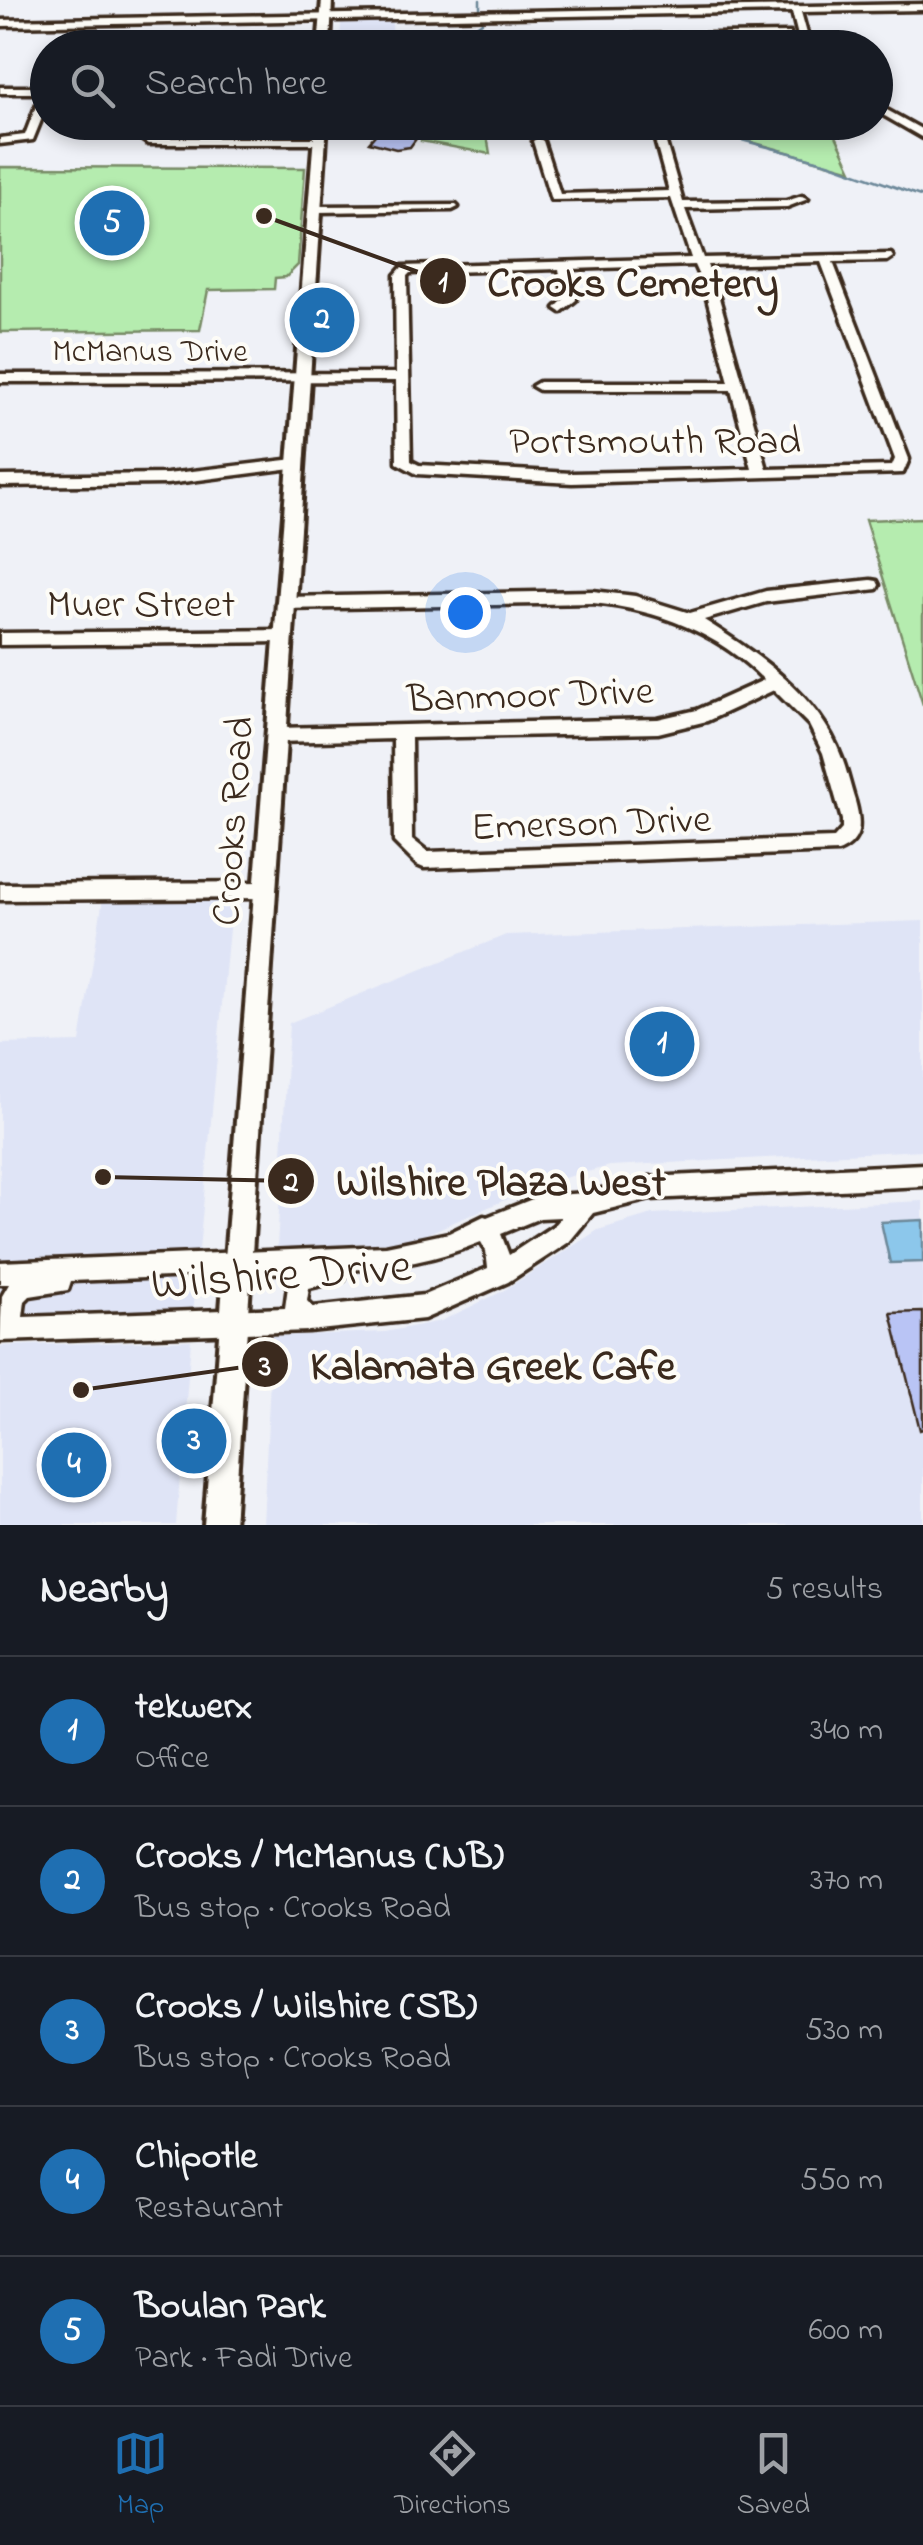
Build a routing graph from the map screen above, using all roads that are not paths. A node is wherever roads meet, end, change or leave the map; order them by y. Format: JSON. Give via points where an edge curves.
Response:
{"nodes":[{"id":1,"x":327,"y":0,"type":"edge"},
{"id":2,"x":592,"y":0,"type":"edge"},
{"id":3,"x":729,"y":5,"type":"edge"},
{"id":4,"x":923,"y":8,"type":"edge"},
{"id":5,"x":791,"y":10,"type":"junction"},
{"id":6,"x":628,"y":12,"type":"junction"},
{"id":7,"x":595,"y":13,"type":"junction"},
{"id":8,"x":326,"y":17,"type":"junction"},
{"id":9,"x":0,"y":23,"type":"edge"},
{"id":10,"x":325,"y":30,"type":"edge"},
{"id":11,"x":632,"y":30,"type":"edge"},
{"id":12,"x":800,"y":30,"type":"edge"},
{"id":13,"x":0,"y":90,"type":"edge"},
{"id":14,"x":30,"y":90,"type":"edge"},
{"id":15,"x":893,"y":117,"type":"edge"},
{"id":16,"x":923,"y":135,"type":"edge"},
{"id":17,"x":30,"y":136,"type":"edge"},
{"id":18,"x":0,"y":140,"type":"edge"},
{"id":19,"x":145,"y":140,"type":"edge"},
{"id":20,"x":320,"y":140,"type":"edge"},
{"id":21,"x":538,"y":140,"type":"dead end"},
{"id":22,"x":660,"y":140,"type":"edge"},
{"id":23,"x":320,"y":144,"type":"junction"},
{"id":24,"x":802,"y":199,"type":"dead end"},
{"id":25,"x":676,"y":200,"type":"junction"},
{"id":26,"x":452,"y":206,"type":"dead end"},
{"id":27,"x":318,"y":209,"type":"junction"},
{"id":28,"x":887,"y":257,"type":"dead end"},
{"id":29,"x":826,"y":258,"type":"junction"},
{"id":30,"x":698,"y":261,"type":"junction"},
{"id":31,"x":564,"y":264,"type":"junction"},
{"id":32,"x":561,"y":308,"type":"dead end"},
{"id":33,"x":402,"y":373,"type":"junction"},
{"id":34,"x":301,"y":375,"type":"junction"},
{"id":35,"x":0,"y":378,"type":"edge"},
{"id":36,"x":540,"y":386,"type":"dead end"},
{"id":37,"x":737,"y":386,"type":"junction"},
{"id":38,"x":295,"y":464,"type":"junction"},
{"id":39,"x":760,"y":474,"type":"junction"},
{"id":40,"x":0,"y":481,"type":"edge"},
{"id":41,"x":871,"y":585,"type":"dead end"},
{"id":42,"x":284,"y":603,"type":"junction"},
{"id":43,"x":690,"y":620,"type":"junction"},
{"id":44,"x":283,"y":636,"type":"junction"},
{"id":45,"x":0,"y":638,"type":"edge"},
{"id":46,"x":777,"y":681,"type":"junction"},
{"id":47,"x":402,"y":732,"type":"junction"},
{"id":48,"x":277,"y":735,"type":"junction"},
{"id":49,"x":266,"y":890,"type":"junction"},
{"id":50,"x":0,"y":892,"type":"edge"},
{"id":51,"x":923,"y":1175,"type":"edge"},
{"id":52,"x":586,"y":1204,"type":"junction"},
{"id":53,"x":484,"y":1228,"type":"junction"},
{"id":54,"x":450,"y":1244,"type":"junction"},
{"id":55,"x":238,"y":1264,"type":"junction"},
{"id":56,"x":88,"y":1271,"type":"junction"},
{"id":57,"x":0,"y":1272,"type":"edge"},
{"id":58,"x":500,"y":1274,"type":"junction"},
{"id":59,"x":309,"y":1318,"type":"junction"},
{"id":60,"x":234,"y":1322,"type":"junction"},
{"id":61,"x":5,"y":1329,"type":"edge"},
{"id":62,"x":219,"y":1525,"type":"edge"}],
"edges":[{"from":1,"to":8,"type":"main road"},
{"from":2,"to":7,"type":"street"},
{"from":3,"to":5,"type":"street"},
{"from":3,"to":6,"type":"street"},
{"from":4,"to":5,"type":"street"},
{"from":5,"to":12,"type":"street"},
{"from":6,"to":7,"type":"street"},
{"from":6,"to":11,"type":"street"},
{"from":7,"to":8,"type":"street"},
{"from":8,"to":9,"type":"street"},
{"from":8,"to":10,"type":"main road"},
{"from":13,"to":14,"type":"street"},
{"from":15,"to":16,"type":"street"},
{"from":17,"to":18,"type":"street"},
{"from":19,"to":23,"type":"street"},
{"from":20,"to":23,"type":"main road","name":"Crooks Road"},
{"from":21,"to":25,"type":"street","via":[[555,198]]},
{"from":22,"to":25,"type":"street"},
{"from":23,"to":27,"type":"main road","name":"Crooks Road"},
{"from":24,"to":25,"type":"street"},
{"from":25,"to":30,"type":"street"},
{"from":26,"to":27,"type":"street"},
{"from":27,"to":34,"type":"main road","name":"Crooks Road"},
{"from":28,"to":29,"type":"street"},
{"from":29,"to":30,"type":"street"},
{"from":29,"to":39,"type":"street","name":"Portsmouth Road","via":[[902,467]]},
{"from":30,"to":31,"type":"street"},
{"from":30,"to":37,"type":"street"},
{"from":31,"to":32,"type":"street","via":[[570,300]]},
{"from":31,"to":33,"type":"street","via":[[404,271]]},
{"from":33,"to":34,"type":"street","name":"McManus Drive"},
{"from":33,"to":39,"type":"street","name":"Portsmouth Road","via":[[407,466],[560,478]]},
{"from":34,"to":35,"type":"street","name":"McManus Drive"},
{"from":34,"to":38,"type":"main road","name":"Crooks Road"},
{"from":36,"to":37,"type":"street"},
{"from":37,"to":39,"type":"street"},
{"from":38,"to":40,"type":"street","via":[[167,479]]},
{"from":38,"to":42,"type":"main road","name":"Crooks Road"},
{"from":41,"to":43,"type":"street","via":[[751,600]]},
{"from":42,"to":43,"type":"street","via":[[593,597],[636,602]]},
{"from":42,"to":44,"type":"main road","name":"Crooks Road"},
{"from":43,"to":46,"type":"street","via":[[742,650]]},
{"from":44,"to":45,"type":"street","name":"Muer Street"},
{"from":44,"to":48,"type":"main road","name":"Crooks Road"},
{"from":46,"to":47,"type":"street","name":"Banmoor Drive","via":[[673,724]]},
{"from":46,"to":47,"type":"street","name":"Emerson Drive","via":[[826,738],[851,832],[830,847],[424,860],[403,842]]},
{"from":47,"to":48,"type":"street","name":"Banmoor Drive"},
{"from":48,"to":49,"type":"main road","name":"Crooks Road"},
{"from":49,"to":50,"type":"street"},
{"from":49,"to":55,"type":"main road","name":"Crooks Road"},
{"from":51,"to":52,"type":"street","name":"Wilshire Drive","via":[[693,1184]]},
{"from":52,"to":53,"type":"street","name":"Wilshire Drive","via":[[540,1207]]},
{"from":52,"to":58,"type":"street","name":"Wilshire Drive","via":[[560,1234]]},
{"from":53,"to":54,"type":"street","name":"Wilshire Drive"},
{"from":53,"to":58,"type":"street","via":[[497,1248]]},
{"from":54,"to":55,"type":"street","name":"Wilshire Drive","via":[[386,1258]]},
{"from":54,"to":59,"type":"street","via":[[418,1265],[303,1275],[294,1299]]},
{"from":55,"to":56,"type":"street","name":"Wilshire Drive"},
{"from":55,"to":60,"type":"main road","name":"Crooks Road"},
{"from":56,"to":57,"type":"street","name":"Wilshire Drive"},
{"from":56,"to":61,"type":"street","name":"Wilshire Drive","via":[[24,1285]]},
{"from":58,"to":59,"type":"street","name":"Wilshire Drive","via":[[424,1307]]},
{"from":59,"to":60,"type":"street","name":"Wilshire Drive"},
{"from":60,"to":61,"type":"street","name":"Wilshire Drive"},
{"from":60,"to":62,"type":"main road","name":"Crooks Road"}]}
